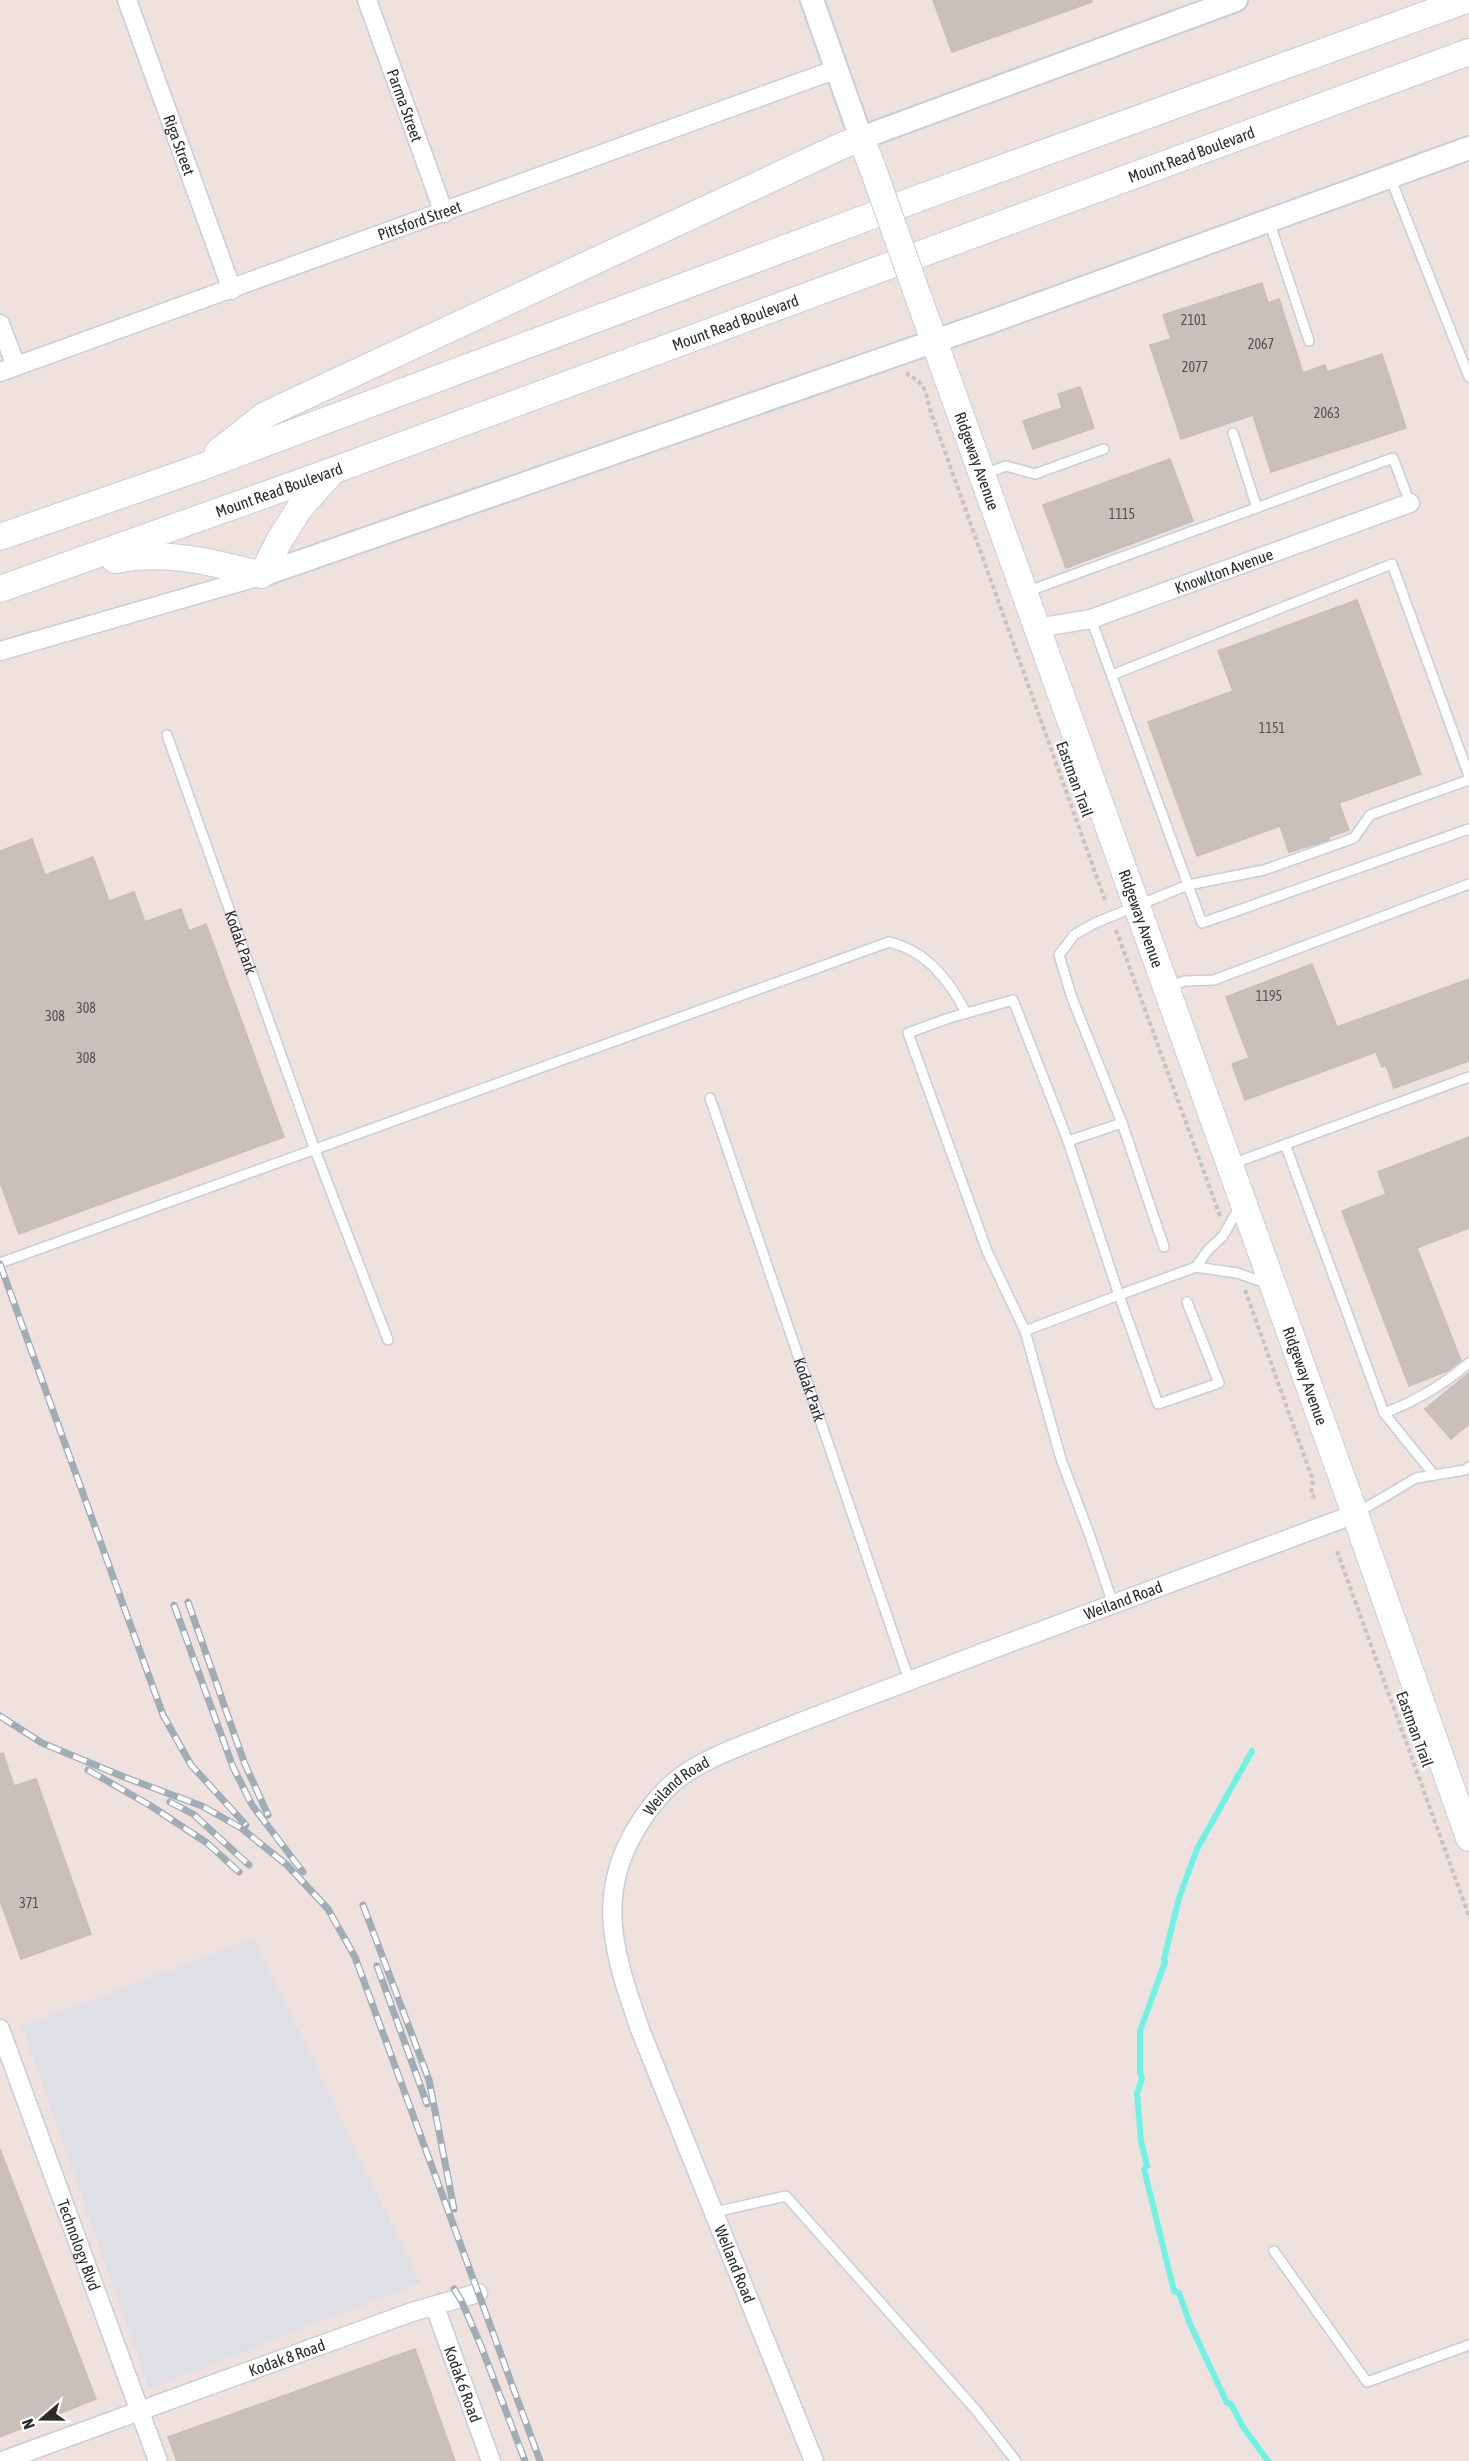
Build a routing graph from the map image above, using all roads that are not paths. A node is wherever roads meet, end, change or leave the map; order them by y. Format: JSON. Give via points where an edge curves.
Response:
{"nodes":[{"id":1,"x":127,"y":0,"type":"edge"},
{"id":2,"x":368,"y":0,"type":"edge"},
{"id":3,"x":812,"y":0,"type":"edge"},
{"id":4,"x":1236,"y":0,"type":"edge"},
{"id":5,"x":1466,"y":0,"type":"edge"},
{"id":6,"x":1469,"y":52,"type":"edge"},
{"id":7,"x":837,"y":69,"type":"junction"},
{"id":8,"x":861,"y":138,"type":"junction"},
{"id":9,"x":1469,"y":148,"type":"edge"},
{"id":10,"x":1389,"y":177,"type":"junction"},
{"id":11,"x":444,"y":213,"type":"junction"},
{"id":12,"x":1269,"y":221,"type":"junction"},
{"id":13,"x":232,"y":290,"type":"junction"},
{"id":14,"x":0,"y":324,"type":"edge"},
{"id":15,"x":935,"y":341,"type":"junction"},
{"id":16,"x":1309,"y":341,"type":"dead end"},
{"id":17,"x":8,"y":369,"type":"edge"},
{"id":18,"x":1469,"y":377,"type":"edge"},
{"id":19,"x":1233,"y":433,"type":"dead end"},
{"id":20,"x":1104,"y":449,"type":"dead end"},
{"id":21,"x":199,"y":468,"type":"junction"},
{"id":22,"x":332,"y":471,"type":"junction"},
{"id":23,"x":982,"y":475,"type":"junction"},
{"id":24,"x":1410,"y":503,"type":"joint"},
{"id":25,"x":1257,"y":508,"type":"junction"},
{"id":26,"x":0,"y":537,"type":"edge"},
{"id":27,"x":50,"y":572,"type":"junction"},
{"id":28,"x":262,"y":575,"type":"junction"},
{"id":29,"x":0,"y":590,"type":"edge"},
{"id":30,"x":1024,"y":593,"type":"junction"},
{"id":31,"x":1091,"y":620,"type":"junction"},
{"id":32,"x":1036,"y":628,"type":"junction"},
{"id":33,"x":0,"y":651,"type":"edge"},
{"id":34,"x":1112,"y":675,"type":"junction"},
{"id":35,"x":167,"y":735,"type":"dead end"},
{"id":36,"x":1469,"y":776,"type":"edge"},
{"id":37,"x":1469,"y":780,"type":"edge"},
{"id":38,"x":1469,"y":830,"type":"edge"},
{"id":39,"x":1469,"y":884,"type":"edge"},
{"id":40,"x":1188,"y":885,"type":"junction"},
{"id":41,"x":1137,"y":907,"type":"junction"},
{"id":42,"x":1166,"y":987,"type":"junction"},
{"id":43,"x":966,"y":1013,"type":"junction"},
{"id":44,"x":1469,"y":1077,"type":"edge"},
{"id":45,"x":710,"y":1098,"type":"dead end"},
{"id":46,"x":1122,"y":1123,"type":"junction"},
{"id":47,"x":1068,"y":1142,"type":"junction"},
{"id":48,"x":1285,"y":1144,"type":"junction"},
{"id":49,"x":315,"y":1150,"type":"junction"},
{"id":50,"x":1230,"y":1165,"type":"junction"},
{"id":51,"x":1243,"y":1202,"type":"junction"},
{"id":52,"x":1164,"y":1247,"type":"dead end"},
{"id":53,"x":0,"y":1263,"type":"edge"},
{"id":54,"x":1196,"y":1267,"type":"junction"},
{"id":55,"x":1273,"y":1286,"type":"junction"},
{"id":56,"x":1119,"y":1295,"type":"junction"},
{"id":57,"x":1187,"y":1302,"type":"dead end"},
{"id":58,"x":1025,"y":1331,"type":"junction"},
{"id":59,"x":388,"y":1340,"type":"dead end"},
{"id":60,"x":1469,"y":1363,"type":"edge"},
{"id":61,"x":1384,"y":1413,"type":"junction"},
{"id":62,"x":1469,"y":1467,"type":"edge"},
{"id":63,"x":1434,"y":1475,"type":"junction"},
{"id":64,"x":1355,"y":1514,"type":"junction"},
{"id":65,"x":1113,"y":1604,"type":"junction"},
{"id":66,"x":909,"y":1680,"type":"junction"},
{"id":67,"x":1469,"y":1838,"type":"edge"},
{"id":68,"x":0,"y":2029,"type":"edge"},
{"id":69,"x":715,"y":2212,"type":"junction"},
{"id":70,"x":1274,"y":2251,"type":"dead end"},
{"id":71,"x":478,"y":2293,"type":"dead end"},
{"id":72,"x":435,"y":2307,"type":"junction"},
{"id":73,"x":1469,"y":2345,"type":"edge"},
{"id":74,"x":141,"y":2412,"type":"junction"},
{"id":75,"x":2,"y":2461,"type":"edge"},
{"id":76,"x":158,"y":2461,"type":"edge"},
{"id":77,"x":491,"y":2461,"type":"edge"},
{"id":78,"x":814,"y":2461,"type":"edge"},
{"id":79,"x":1016,"y":2461,"type":"edge"}],
"edges":[{"from":1,"to":13,"type":"street","name":"Riga Street"},
{"from":2,"to":11,"type":"street","name":"Parma Street"},
{"from":3,"to":7,"type":"street","name":"Ridgeway Avenue"},
{"from":4,"to":8,"type":"street"},
{"from":5,"to":21,"type":"main road"},
{"from":6,"to":22,"type":"main road","name":"Mount Read Boulevard"},
{"from":7,"to":8,"type":"street","name":"Ridgeway Avenue"},
{"from":7,"to":11,"type":"street","name":"Pittsford Street"},
{"from":8,"to":15,"type":"main road","name":"Ridgeway Avenue","bridge":true},
{"from":8,"to":21,"type":"main road","via":[[265,415]]},
{"from":9,"to":10,"type":"street"},
{"from":10,"to":12,"type":"street"},
{"from":10,"to":18,"type":"lane"},
{"from":11,"to":13,"type":"street","name":"Pittsford Street"},
{"from":12,"to":15,"type":"street"},
{"from":12,"to":16,"type":"lane"},
{"from":13,"to":17,"type":"street","name":"Pittsford Street"},
{"from":14,"to":17,"type":"street"},
{"from":15,"to":23,"type":"main road","name":"Ridgeway Avenue"},
{"from":15,"to":28,"type":"street"},
{"from":19,"to":25,"type":"lane"},
{"from":20,"to":23,"type":"lane","via":[[1035,474],[1006,466]]},
{"from":21,"to":26,"type":"main road"},
{"from":22,"to":27,"type":"main road","name":"Mount Read Boulevard"},
{"from":22,"to":28,"type":"main road","via":[[299,509]]},
{"from":23,"to":30,"type":"main road","name":"Ridgeway Avenue"},
{"from":24,"to":25,"type":"lane","via":[[1393,458]]},
{"from":24,"to":31,"type":"street","name":"Knowlton Avenue"},
{"from":25,"to":30,"type":"lane"},
{"from":27,"to":28,"type":"main road","via":[[138,555],[181,557]]},
{"from":27,"to":29,"type":"main road","name":"Mount Read Boulevard"},
{"from":28,"to":33,"type":"street"},
{"from":30,"to":32,"type":"main road","name":"Ridgeway Avenue"},
{"from":31,"to":32,"type":"street","name":"Knowlton Avenue"},
{"from":31,"to":34,"type":"lane"},
{"from":32,"to":41,"type":"main road","name":"Ridgeway Avenue"},
{"from":34,"to":36,"type":"lane","via":[[1392,564]]},
{"from":34,"to":40,"type":"lane"},
{"from":35,"to":49,"type":"lane","name":"Kodak Park"},
{"from":37,"to":40,"type":"lane","via":[[1370,815],[1354,838],[1264,870]]},
{"from":38,"to":40,"type":"lane","via":[[1202,923]]},
{"from":39,"to":42,"type":"lane","via":[[1214,980],[1185,981]]},
{"from":40,"to":41,"type":"lane"},
{"from":41,"to":42,"type":"main road","name":"Ridgeway Avenue"},
{"from":41,"to":46,"type":"lane","via":[[1074,935],[1059,955]]},
{"from":42,"to":50,"type":"main road","name":"Ridgeway Avenue"},
{"from":43,"to":47,"type":"lane","via":[[1013,1000]]},
{"from":43,"to":49,"type":"lane","via":[[955,991],[936,969],[916,953],[889,942]]},
{"from":43,"to":58,"type":"lane","via":[[908,1034],[987,1251]]},
{"from":44,"to":48,"type":"lane"},
{"from":45,"to":66,"type":"lane","name":"Kodak Park"},
{"from":46,"to":47,"type":"lane"},
{"from":46,"to":52,"type":"lane"},
{"from":47,"to":56,"type":"lane"},
{"from":48,"to":50,"type":"lane"},
{"from":48,"to":61,"type":"lane"},
{"from":49,"to":53,"type":"lane"},
{"from":49,"to":59,"type":"lane","name":"Kodak Park"},
{"from":50,"to":51,"type":"main road","name":"Ridgeway Avenue"},
{"from":51,"to":54,"type":"lane","via":[[1223,1236]]},
{"from":51,"to":55,"type":"main road","name":"Ridgeway Avenue"},
{"from":54,"to":55,"type":"lane","via":[[1237,1273]]},
{"from":54,"to":56,"type":"lane"},
{"from":55,"to":64,"type":"main road","name":"Ridgeway Avenue"},
{"from":56,"to":57,"type":"lane","via":[[1158,1404],[1219,1383]]},
{"from":56,"to":58,"type":"lane"},
{"from":58,"to":65,"type":"lane","via":[[1061,1459]]},
{"from":60,"to":61,"type":"lane","via":[[1446,1383],[1412,1403]]},
{"from":61,"to":63,"type":"lane"},
{"from":62,"to":63,"type":"lane"},
{"from":63,"to":64,"type":"lane","via":[[1416,1478]]},
{"from":64,"to":65,"type":"street","name":"Weiland Road"},
{"from":64,"to":67,"type":"main road","name":"Ridgeway Avenue"},
{"from":65,"to":66,"type":"street","name":"Weiland Road"},
{"from":66,"to":69,"type":"street","name":"Weiland Road","via":[[718,1755],[684,1774],[658,1798],[624,1850],[611,1917],[618,1964],[641,2032]]},
{"from":68,"to":74,"type":"street","name":"Technology Blvd"},
{"from":69,"to":78,"type":"street","name":"Weiland Road"},
{"from":69,"to":79,"type":"lane","via":[[786,2196],[975,2409]]},
{"from":70,"to":73,"type":"lane","via":[[1367,2382]]},
{"from":71,"to":72,"type":"street","name":"Kodak 8 Road"},
{"from":72,"to":74,"type":"street","name":"Kodak 8 Road","via":[[412,2312]]},
{"from":72,"to":77,"type":"street","name":"Kodak 6 Road"},
{"from":74,"to":75,"type":"street"},
{"from":74,"to":76,"type":"street","name":"Technology Blvd"}]}
